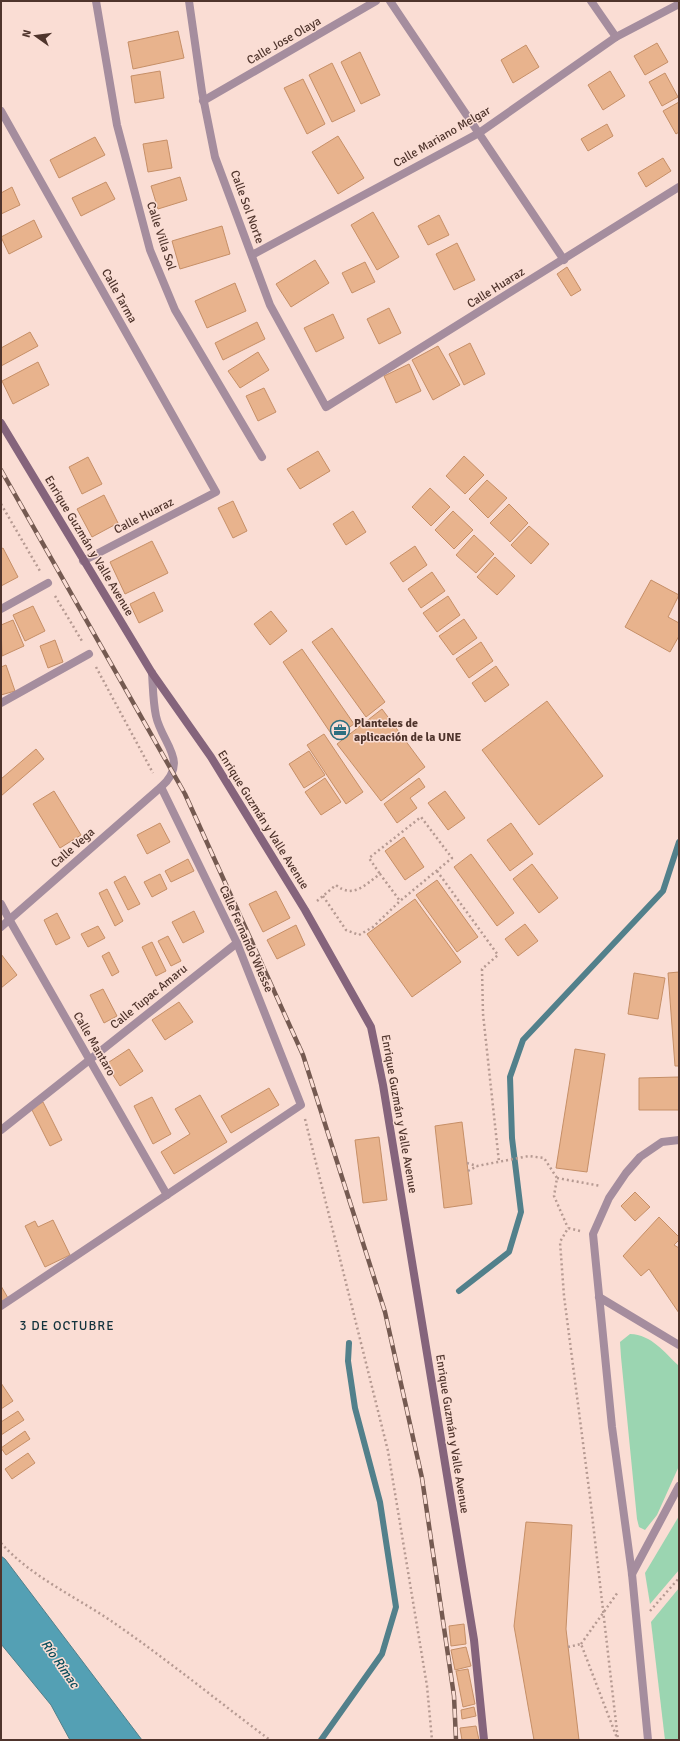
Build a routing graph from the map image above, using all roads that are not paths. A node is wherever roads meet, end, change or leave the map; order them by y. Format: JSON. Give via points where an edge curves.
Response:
{"nodes":[{"id":1,"x":96,"y":1,"type":"edge"},
{"id":2,"x":188,"y":1,"type":"edge"},
{"id":3,"x":376,"y":1,"type":"edge"},
{"id":4,"x":390,"y":1,"type":"edge"},
{"id":5,"x":591,"y":1,"type":"edge"},
{"id":6,"x":679,"y":4,"type":"edge"},
{"id":7,"x":616,"y":37,"type":"junction"},
{"id":8,"x":203,"y":102,"type":"junction"},
{"id":9,"x":1,"y":111,"type":"edge"},
{"id":10,"x":479,"y":133,"type":"junction"},
{"id":11,"x":679,"y":188,"type":"edge"},
{"id":12,"x":252,"y":255,"type":"junction"},
{"id":13,"x":564,"y":260,"type":"junction"},
{"id":14,"x":326,"y":407,"type":"joint"},
{"id":15,"x":1,"y":423,"type":"edge"},
{"id":16,"x":262,"y":457,"type":"dead end"},
{"id":17,"x":216,"y":492,"type":"joint"},
{"id":18,"x":83,"y":561,"type":"junction"},
{"id":19,"x":48,"y":583,"type":"dead end"},
{"id":20,"x":1,"y":610,"type":"edge"},
{"id":21,"x":89,"y":654,"type":"dead end"},
{"id":22,"x":152,"y":673,"type":"junction"},
{"id":23,"x":1,"y":703,"type":"edge"},
{"id":24,"x":161,"y":787,"type":"junction"},
{"id":25,"x":1,"y":904,"type":"edge"},
{"id":26,"x":9,"y":920,"type":"junction"},
{"id":27,"x":1,"y":927,"type":"edge"},
{"id":28,"x":237,"y":943,"type":"junction"},
{"id":29,"x":90,"y":1060,"type":"junction"},
{"id":30,"x":1,"y":1130,"type":"edge"},
{"id":31,"x":679,"y":1140,"type":"edge"},
{"id":32,"x":167,"y":1195,"type":"junction"},
{"id":33,"x":599,"y":1298,"type":"junction"},
{"id":34,"x":1,"y":1306,"type":"edge"},
{"id":35,"x":679,"y":1344,"type":"edge"},
{"id":36,"x":679,"y":1486,"type":"edge"},
{"id":37,"x":632,"y":1574,"type":"junction"},
{"id":38,"x":484,"y":1740,"type":"edge"},
{"id":39,"x":648,"y":1740,"type":"edge"}],
"edges":[{"from":1,"to":16,"type":"street","name":"Calle Villa Sol","via":[[117,125],[150,250],[175,310]]},
{"from":2,"to":8,"type":"street","name":"Calle Sol Norte"},
{"from":3,"to":8,"type":"street","name":"Calle Jose Olaya"},
{"from":4,"to":10,"type":"street"},
{"from":5,"to":7,"type":"street"},
{"from":6,"to":7,"type":"street","name":"Calle Mariano Melgar"},
{"from":7,"to":10,"type":"street","name":"Calle Mariano Melgar"},
{"from":8,"to":12,"type":"street","name":"Calle Sol Norte","via":[[215,157]]},
{"from":9,"to":17,"type":"street","name":"Calle Tarma"},
{"from":10,"to":12,"type":"street","name":"Calle Mariano Melgar"},
{"from":10,"to":13,"type":"street"},
{"from":11,"to":13,"type":"street","name":"Calle Huaraz"},
{"from":12,"to":14,"type":"street","name":"Calle Sol Norte","via":[[270,305]]},
{"from":13,"to":14,"type":"street","name":"Calle Huaraz"},
{"from":15,"to":18,"type":"street","name":"Enrique Guzmán y Valle Avenue"},
{"from":17,"to":18,"type":"street","name":"Calle Huaraz"},
{"from":18,"to":22,"type":"street","name":"Enrique Guzmán y Valle Avenue"},
{"from":19,"to":20,"type":"street"},
{"from":21,"to":23,"type":"street"},
{"from":22,"to":24,"type":"street","name":"Calle Vega","via":[[156,716],[175,761],[172,774]]},
{"from":22,"to":38,"type":"street","name":"Enrique Guzmán y Valle Avenue","via":[[211,757],[306,910],[371,1027],[383,1085],[474,1640]]},
{"from":24,"to":26,"type":"street","name":"Calle Vega"},
{"from":24,"to":28,"type":"street","name":"Calle Fernando Wiesse"},
{"from":25,"to":26,"type":"street","name":"Calle Mantaro"},
{"from":26,"to":27,"type":"street","name":"Calle Vega"},
{"from":26,"to":29,"type":"street","name":"Calle Mantaro"},
{"from":28,"to":29,"type":"street","name":"Calle Tupac Amaru"},
{"from":28,"to":32,"type":"street","name":"Calle Fernando Wiesse","via":[[301,1105]]},
{"from":29,"to":30,"type":"street","name":"Calle Tupac Amaru"},
{"from":29,"to":32,"type":"street","name":"Calle Mantaro"},
{"from":31,"to":33,"type":"street","via":[[662,1142],[640,1157],[608,1198],[593,1234]]},
{"from":32,"to":34,"type":"street"},
{"from":33,"to":35,"type":"street"},
{"from":33,"to":37,"type":"street","via":[[612,1427]]},
{"from":36,"to":37,"type":"street"},
{"from":37,"to":39,"type":"street"}]}
